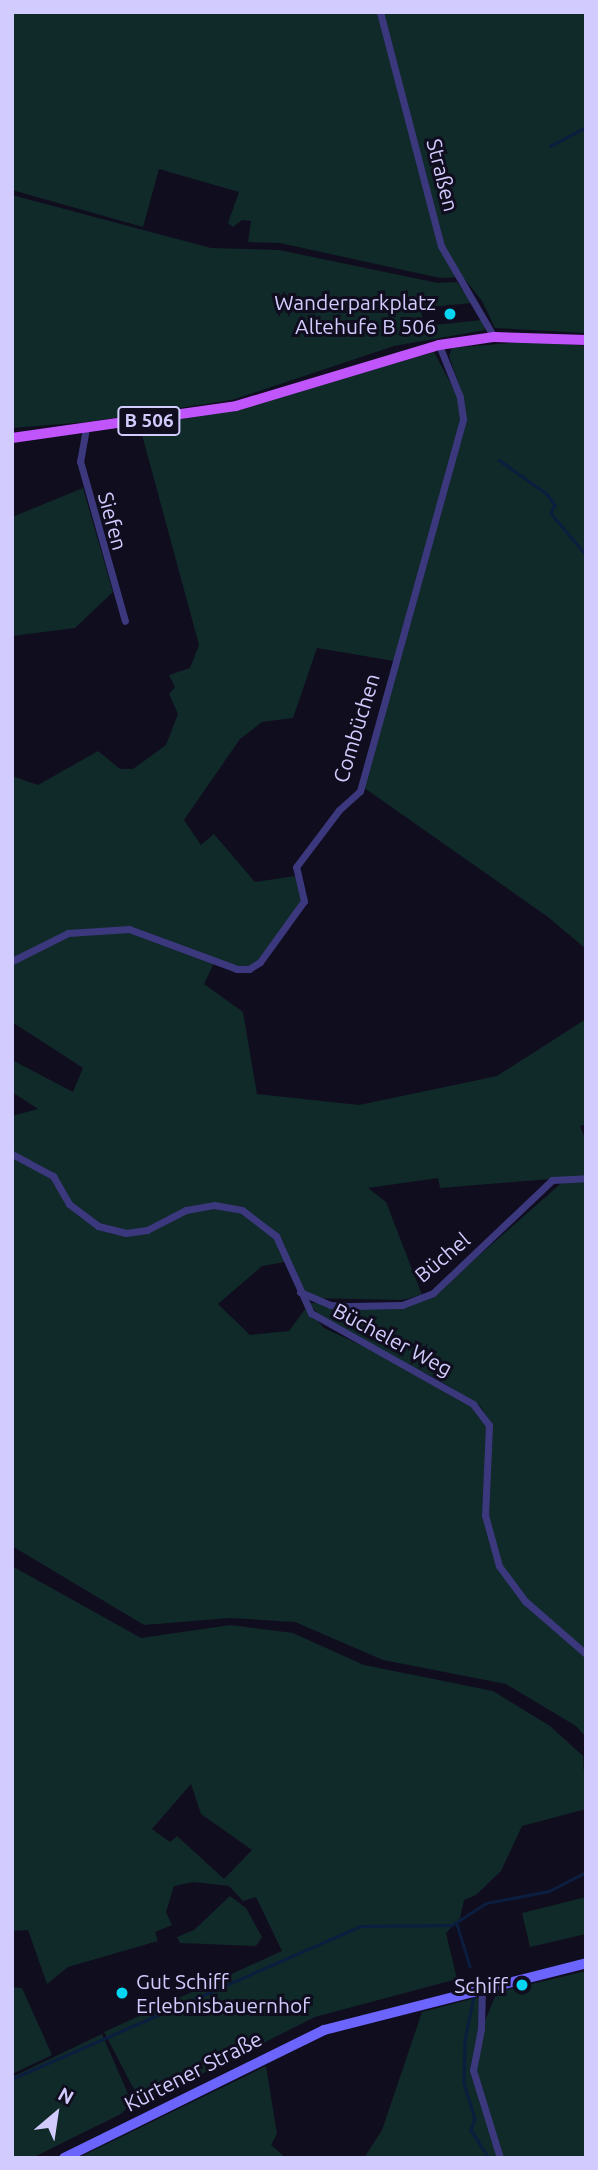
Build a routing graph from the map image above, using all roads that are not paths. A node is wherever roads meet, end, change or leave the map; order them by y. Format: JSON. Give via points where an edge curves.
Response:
{"nodes":[{"id":1,"x":380,"y":12,"type":"edge"},
{"id":2,"x":494,"y":337,"type":"junction"},
{"id":3,"x":586,"y":340,"type":"edge"},
{"id":4,"x":439,"y":345,"type":"junction"},
{"id":5,"x":86,"y":428,"type":"junction"},
{"id":6,"x":12,"y":438,"type":"edge"},
{"id":7,"x":125,"y":621,"type":"dead end"},
{"id":8,"x":12,"y":961,"type":"edge"},
{"id":9,"x":12,"y":1154,"type":"edge"},
{"id":10,"x":586,"y":1178,"type":"edge"},
{"id":11,"x":299,"y":1291,"type":"junction"},
{"id":12,"x":586,"y":1654,"type":"edge"},
{"id":13,"x":586,"y":1963,"type":"edge"},
{"id":14,"x":482,"y":1987,"type":"junction"},
{"id":15,"x":64,"y":2158,"type":"edge"},
{"id":16,"x":500,"y":2158,"type":"edge"}],
"edges":[{"from":1,"to":2,"type":"street","name":"Straßen","via":[[441,246]]},
{"from":2,"to":3,"type":"main road","number":"B 506"},
{"from":2,"to":4,"type":"main road","number":"B 506"},
{"from":4,"to":5,"type":"main road","number":"B 506","via":[[236,406]]},
{"from":4,"to":8,"type":"street","name":"Combüchen","via":[[460,397],[463,419],[360,791],[339,810],[296,867],[304,901],[260,962],[249,969],[237,969],[129,929],[68,933]]},
{"from":5,"to":6,"type":"main road","number":"B 506"},
{"from":5,"to":7,"type":"street","name":"Siefen","via":[[80,461]]},
{"from":9,"to":11,"type":"street","name":"Bücheler Weg","via":[[53,1176],[69,1204],[98,1226],[126,1233],[148,1230],[186,1210],[214,1205],[242,1210],[276,1236]]},
{"from":10,"to":11,"type":"street","name":"Büchel","via":[[552,1180],[433,1293],[401,1305],[352,1306],[330,1305]]},
{"from":11,"to":12,"type":"street","name":"Bücheler Weg","via":[[311,1313],[326,1325],[412,1367],[479,1409],[489,1425],[485,1516],[499,1566],[525,1601]]},
{"from":13,"to":14,"type":"main road","name":"Kürtener Straße"},
{"from":14,"to":15,"type":"main road","name":"Kürtener Straße","via":[[324,2030]]},
{"from":14,"to":16,"type":"street","via":[[481,2029],[473,2070]]}]}
